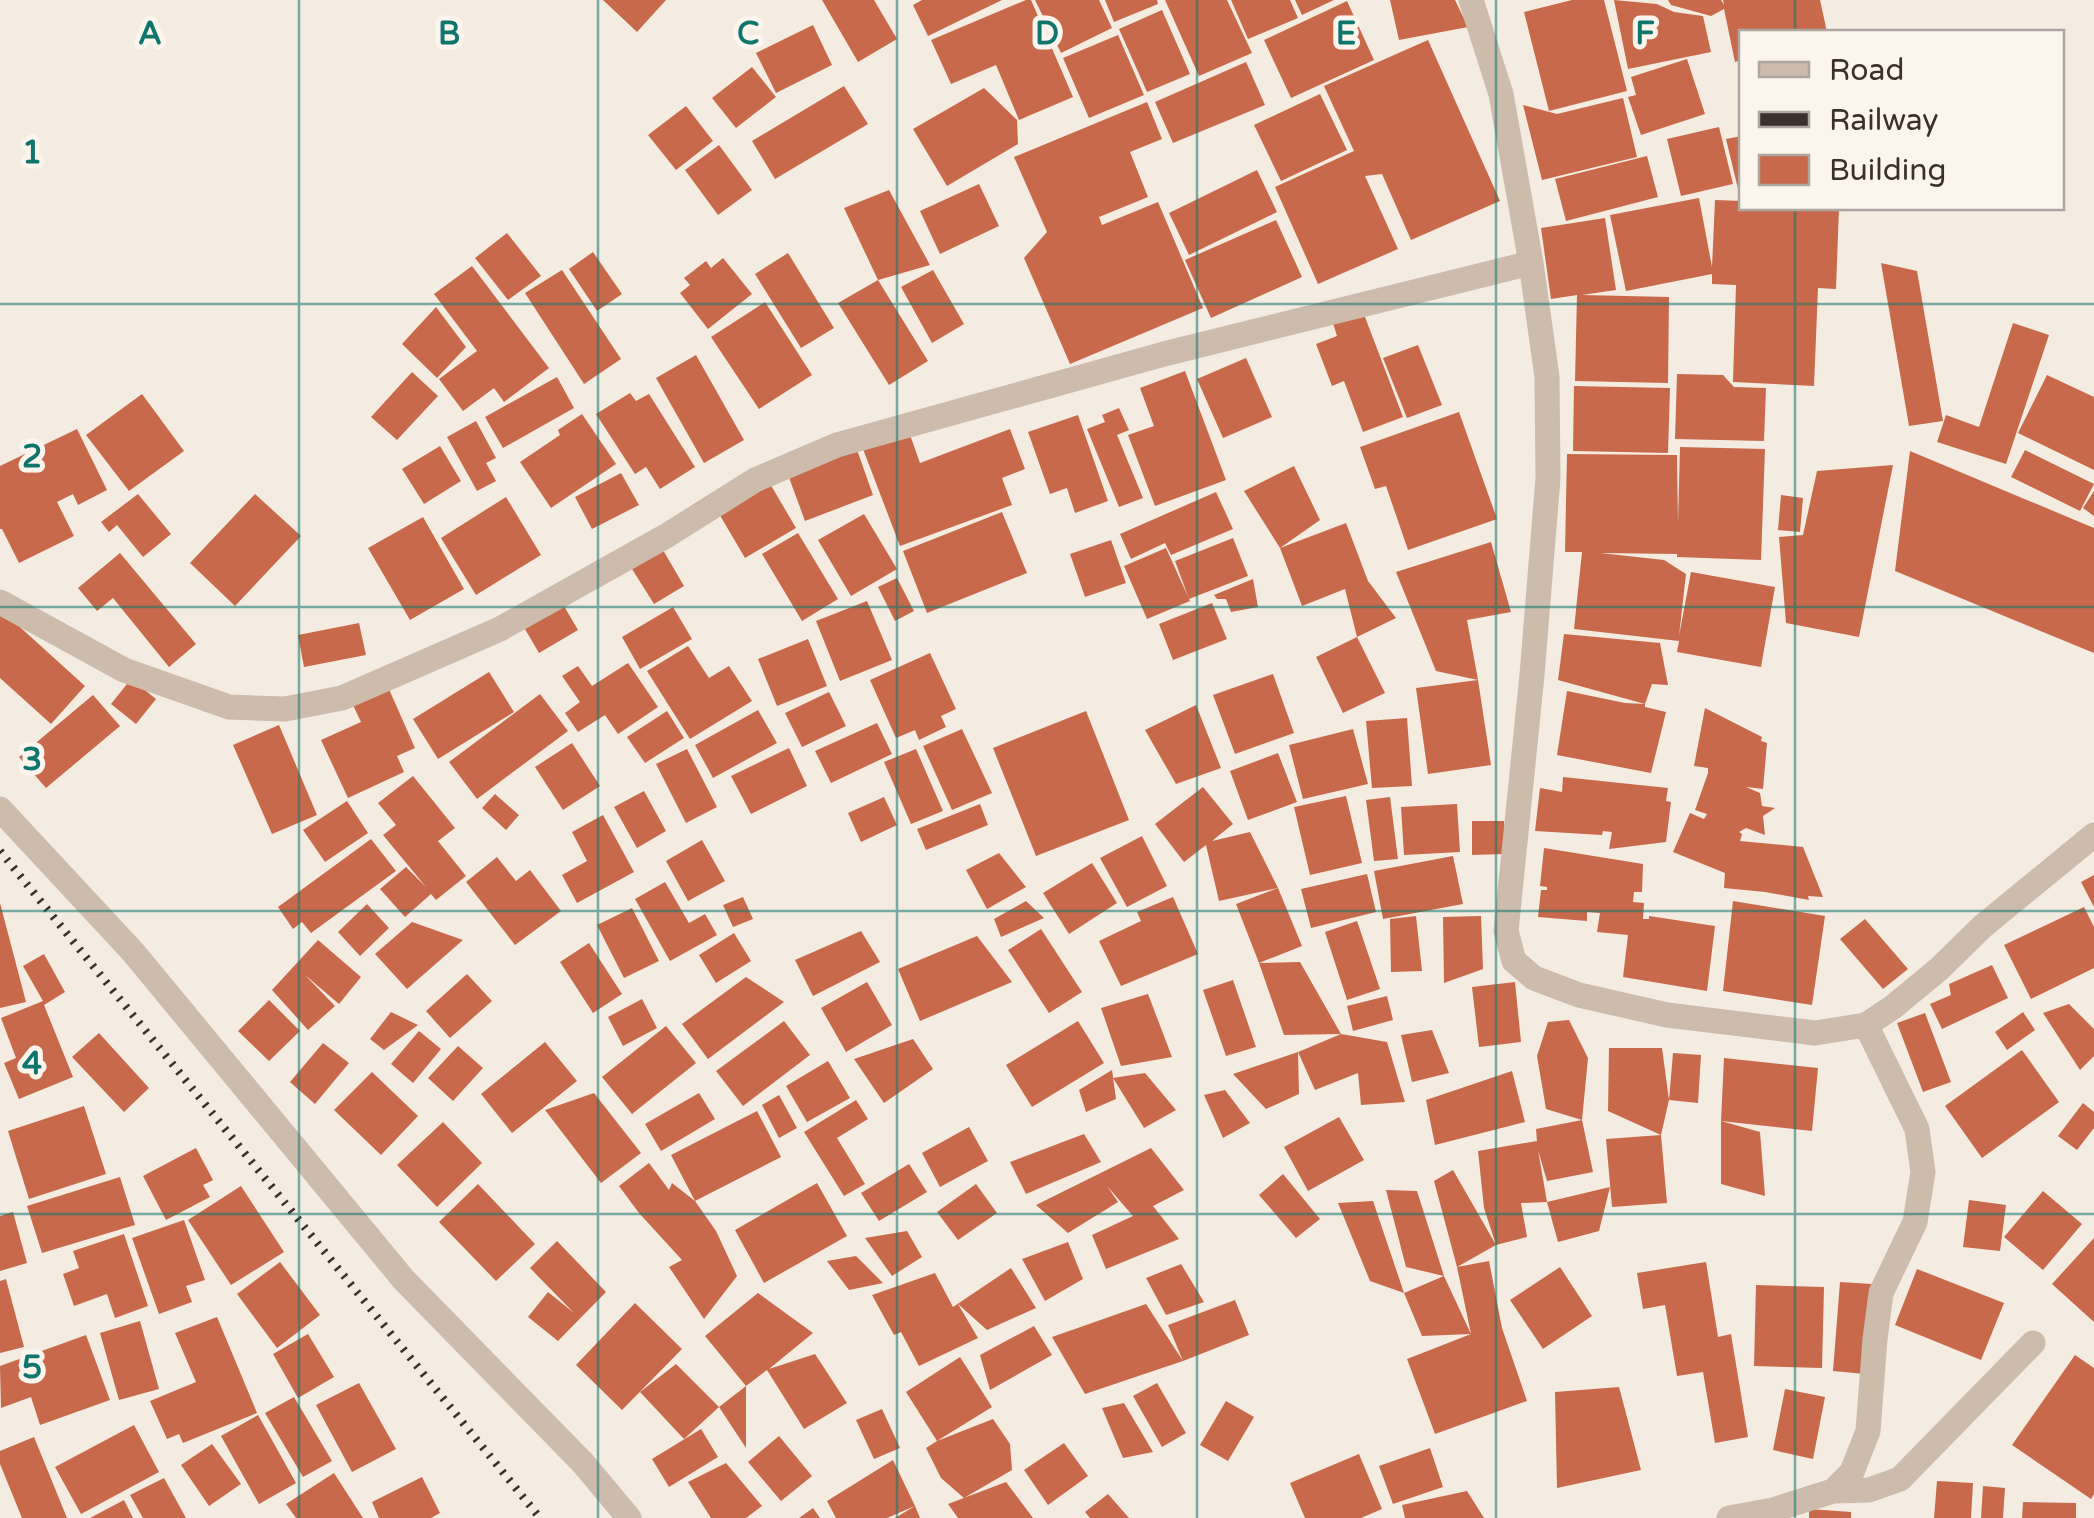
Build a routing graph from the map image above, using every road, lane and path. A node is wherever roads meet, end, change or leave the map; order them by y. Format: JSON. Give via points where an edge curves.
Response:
{"nodes":[{"id":1,"x":1471,"y":0,"type":"edge"},
{"id":2,"x":1531,"y":263,"type":"junction"},
{"id":3,"x":0,"y":602,"type":"edge"},
{"id":4,"x":0,"y":809,"type":"edge"},
{"id":5,"x":2094,"y":836,"type":"edge"},
{"id":6,"x":1866,"y":1024,"type":"junction"},
{"id":7,"x":2033,"y":1343,"type":"dead end"},
{"id":8,"x":1833,"y":1491,"type":"junction"},
{"id":9,"x":629,"y":1518,"type":"edge"},
{"id":10,"x":1729,"y":1518,"type":"edge"}],
"edges":[{"from":1,"to":2,"type":"street","via":[[1501,94]]},
{"from":2,"to":3,"type":"street","via":[[836,445],[755,480],[500,629],[342,698],[285,709],[229,707],[124,670]]},
{"from":2,"to":6,"type":"street","via":[[1547,377],[1548,478],[1506,931],[1514,961],[1534,978],[1579,994],[1667,1015],[1815,1032]]},
{"from":4,"to":9,"type":"street","via":[[133,952],[404,1280]]},
{"from":5,"to":6,"type":"street"},
{"from":6,"to":8,"type":"street","via":[[1917,1129],[1923,1172],[1915,1222],[1881,1293],[1868,1431],[1852,1472]]},
{"from":7,"to":8,"type":"street","via":[[1900,1479],[1869,1490]]},
{"from":8,"to":10,"type":"street"}]}
